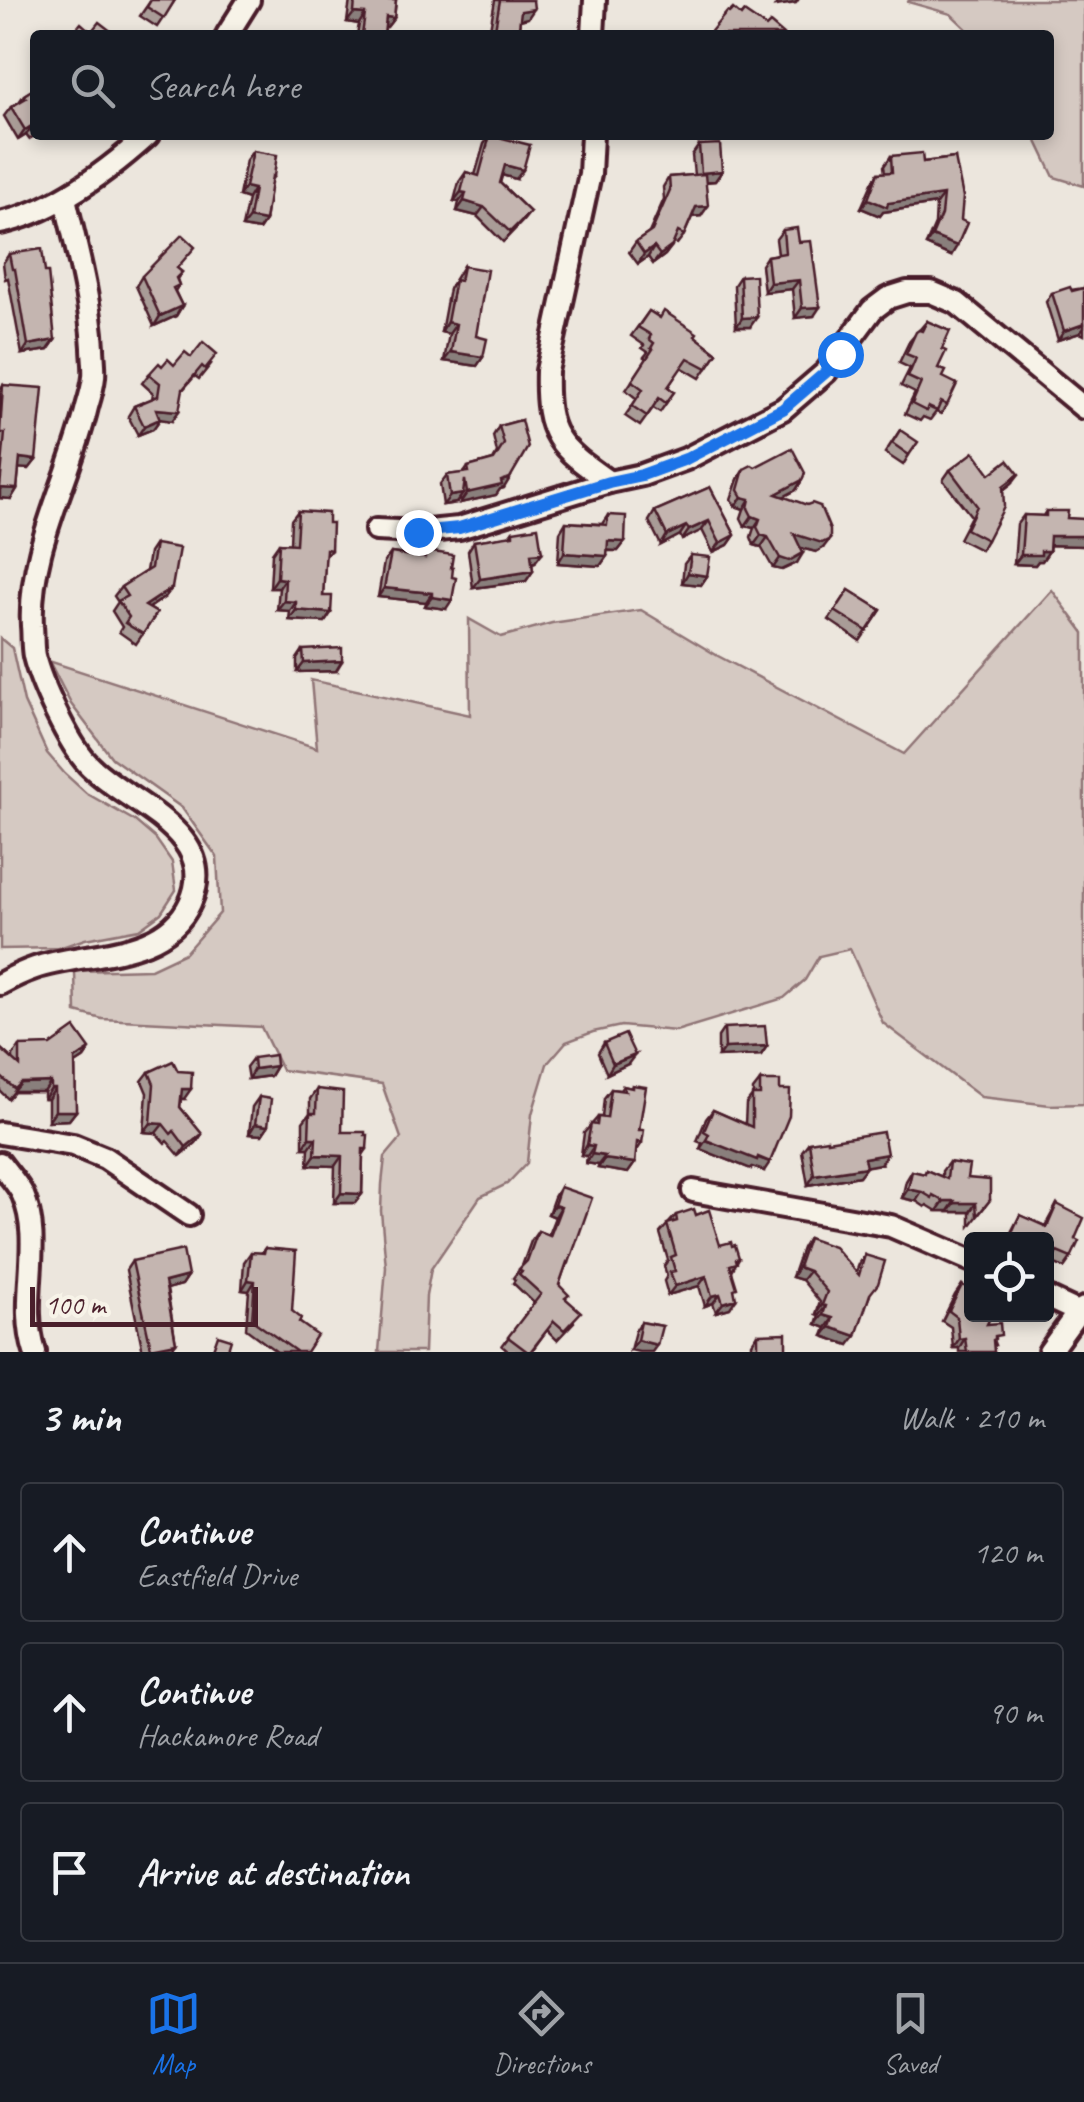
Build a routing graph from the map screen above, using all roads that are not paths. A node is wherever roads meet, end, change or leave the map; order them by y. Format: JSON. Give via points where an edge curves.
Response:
{"nodes":[{"id":1,"x":249,"y":0,"type":"edge"},
{"id":2,"x":596,"y":0,"type":"edge"},
{"id":3,"x":229,"y":30,"type":"edge"},
{"id":4,"x":593,"y":30,"type":"edge"},
{"id":5,"x":143,"y":140,"type":"edge"},
{"id":6,"x":592,"y":140,"type":"edge"},
{"id":7,"x":65,"y":198,"type":"junction"},
{"id":8,"x":0,"y":223,"type":"edge"},
{"id":9,"x":1084,"y":408,"type":"edge"},
{"id":10,"x":609,"y":482,"type":"junction"},
{"id":11,"x":376,"y":530,"type":"dead end"},
{"id":12,"x":0,"y":984,"type":"edge"},
{"id":13,"x":0,"y":1133,"type":"edge"},
{"id":14,"x":0,"y":1163,"type":"edge"},
{"id":15,"x":693,"y":1192,"type":"dead end"},
{"id":16,"x":189,"y":1216,"type":"dead end"},
{"id":17,"x":964,"y":1258,"type":"edge"},
{"id":18,"x":1054,"y":1299,"type":"edge"},
{"id":19,"x":1081,"y":1310,"type":"edge"},
{"id":20,"x":35,"y":1352,"type":"edge"},
{"id":21,"x":1049,"y":1352,"type":"edge"}],
"edges":[{"from":1,"to":3,"type":"street"},
{"from":2,"to":4,"type":"street"},
{"from":5,"to":7,"type":"street"},
{"from":6,"to":10,"type":"street","via":[[546,404],[561,442]]},
{"from":7,"to":8,"type":"street"},
{"from":7,"to":12,"type":"street","via":[[91,316],[94,376],[40,551],[31,601],[34,655],[52,706],[87,763],[188,845],[195,885],[180,920],[148,942],[35,968]]},
{"from":9,"to":10,"type":"street","via":[[957,303],[931,292],[906,292],[872,310],[826,372],[783,409],[686,459]]},
{"from":10,"to":11,"type":"street","via":[[459,528]]},
{"from":13,"to":16,"type":"street","via":[[73,1145],[105,1158]]},
{"from":14,"to":20,"type":"street","via":[[22,1193],[32,1231],[27,1294]]},
{"from":15,"to":17,"type":"street","via":[[891,1226]]},
{"from":18,"to":19,"type":"street"},
{"from":19,"to":21,"type":"street"}]}
